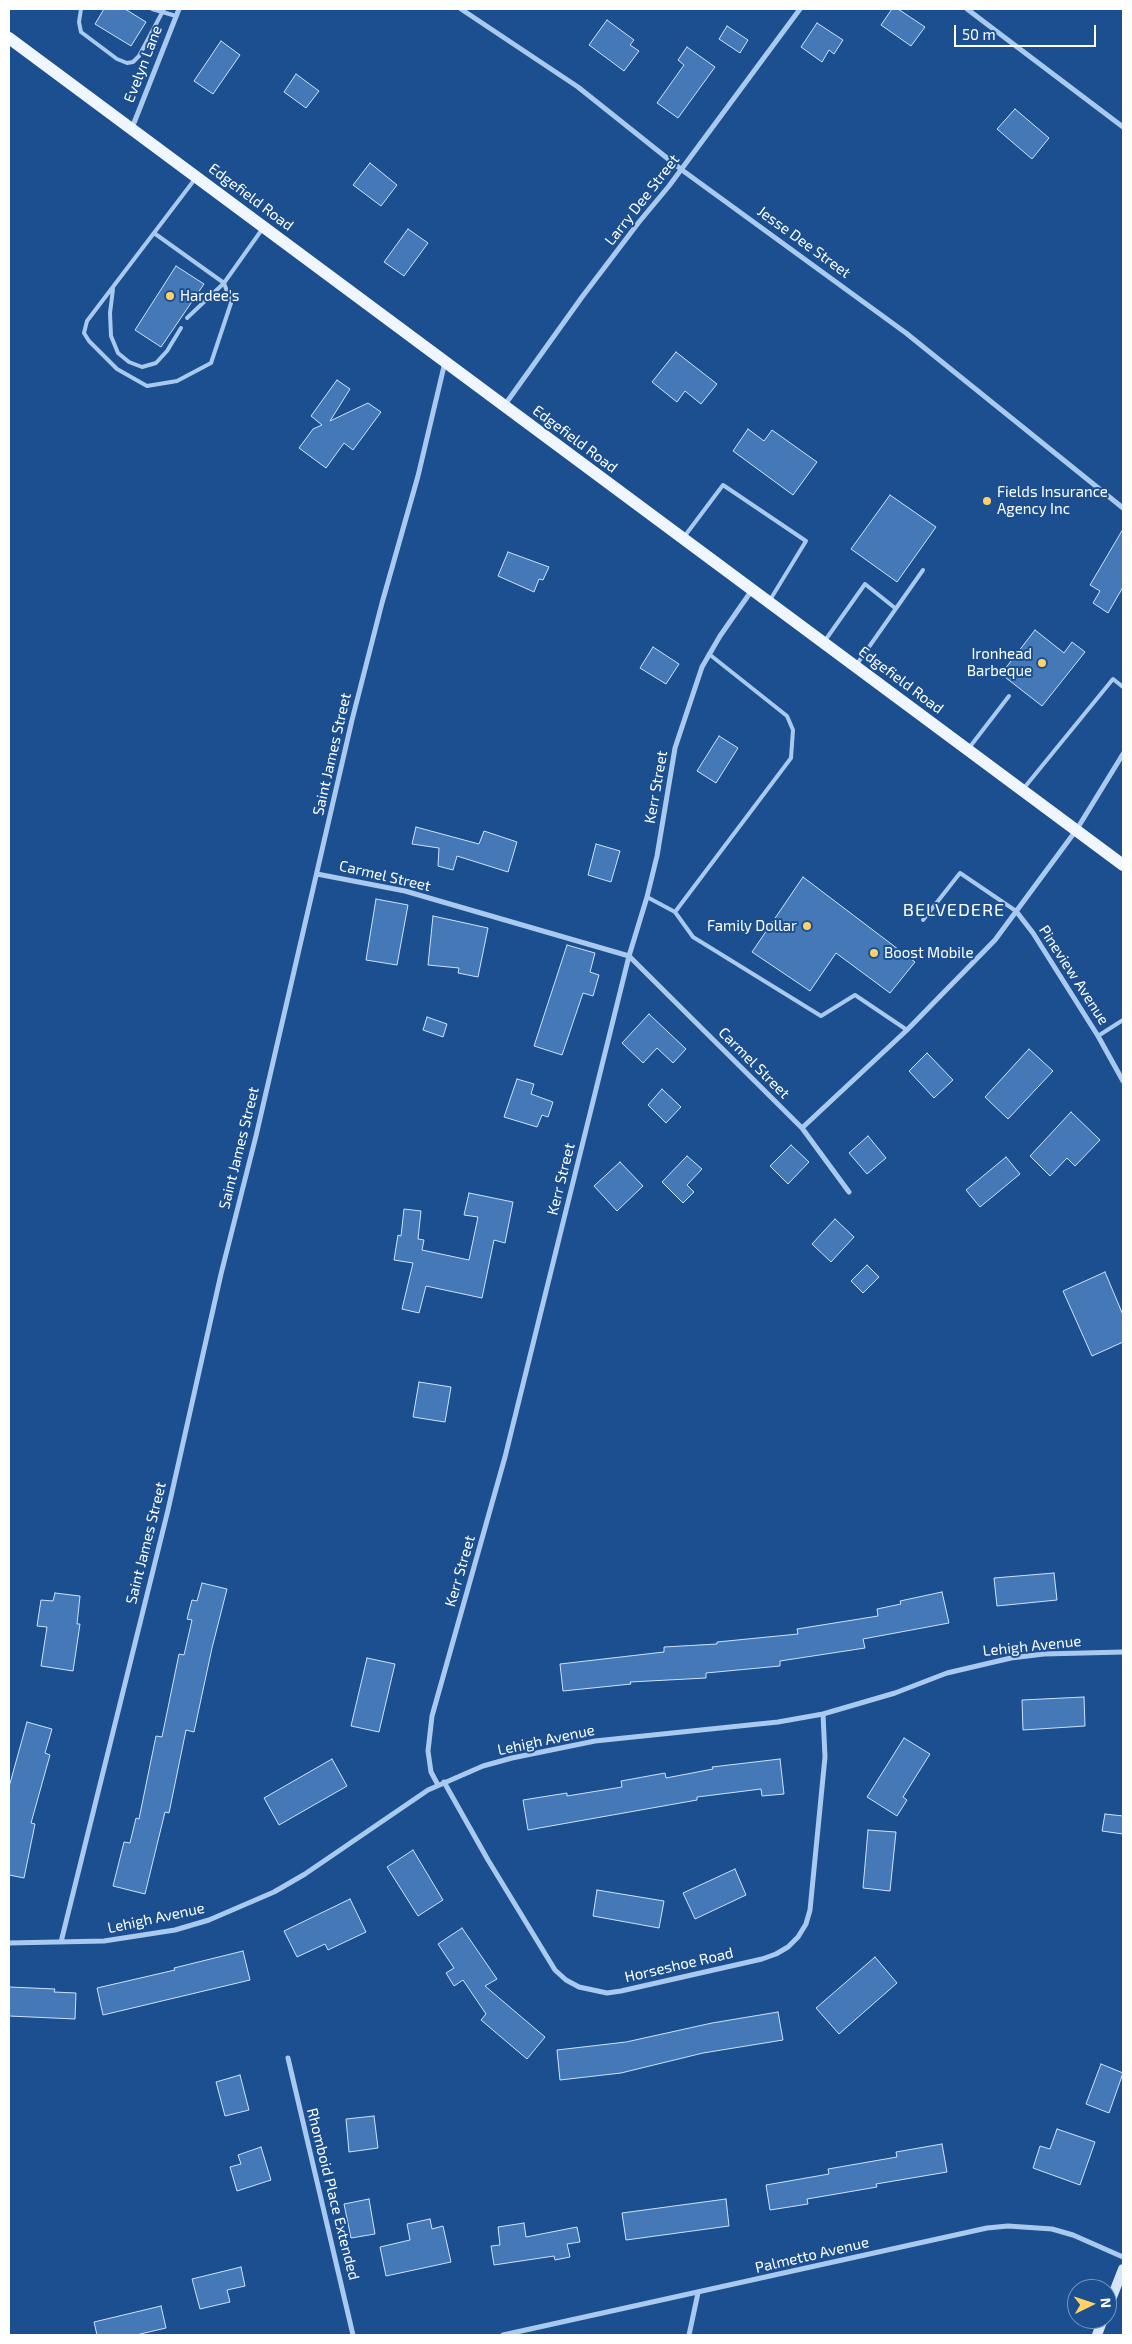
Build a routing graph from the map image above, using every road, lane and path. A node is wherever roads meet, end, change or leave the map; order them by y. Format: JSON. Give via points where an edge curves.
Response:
{"nodes":[{"id":1,"x":80,"y":9,"type":"edge"},
{"id":2,"x":152,"y":9,"type":"edge"},
{"id":3,"x":178,"y":9,"type":"edge"},
{"id":4,"x":461,"y":9,"type":"edge"},
{"id":5,"x":800,"y":9,"type":"edge"},
{"id":6,"x":967,"y":9,"type":"edge"},
{"id":7,"x":164,"y":10,"type":"edge"},
{"id":8,"x":176,"y":16,"type":"junction"},
{"id":9,"x":9,"y":38,"type":"edge"},
{"id":10,"x":1123,"y":127,"type":"edge"},
{"id":11,"x":132,"y":129,"type":"junction"},
{"id":12,"x":682,"y":170,"type":"junction"},
{"id":13,"x":197,"y":177,"type":"junction"},
{"id":14,"x":264,"y":227,"type":"junction"},
{"id":15,"x":154,"y":234,"type":"junction"},
{"id":16,"x":224,"y":282,"type":"junction"},
{"id":17,"x":113,"y":287,"type":"junction"},
{"id":18,"x":187,"y":318,"type":"dead end"},
{"id":19,"x":180,"y":328,"type":"dead end"},
{"id":20,"x":445,"y":362,"type":"junction"},
{"id":21,"x":504,"y":407,"type":"junction"},
{"id":22,"x":1123,"y":508,"type":"edge"},
{"id":23,"x":682,"y":539,"type":"junction"},
{"id":24,"x":923,"y":570,"type":"dead end"},
{"id":25,"x":752,"y":589,"type":"junction"},
{"id":26,"x":768,"y":602,"type":"junction"},
{"id":27,"x":895,"y":608,"type":"junction"},
{"id":28,"x":824,"y":642,"type":"junction"},
{"id":29,"x":709,"y":654,"type":"junction"},
{"id":30,"x":855,"y":666,"type":"junction"},
{"id":31,"x":1123,"y":687,"type":"edge"},
{"id":32,"x":1009,"y":696,"type":"dead end"},
{"id":33,"x":968,"y":750,"type":"junction"},
{"id":34,"x":1123,"y":754,"type":"edge"},
{"id":35,"x":1023,"y":790,"type":"junction"},
{"id":36,"x":1077,"y":830,"type":"junction"},
{"id":37,"x":1123,"y":865,"type":"edge"},
{"id":38,"x":317,"y":874,"type":"junction"},
{"id":39,"x":647,"y":897,"type":"junction"},
{"id":40,"x":1016,"y":911,"type":"junction"},
{"id":41,"x":675,"y":912,"type":"junction"},
{"id":42,"x":923,"y":920,"type":"dead end"},
{"id":43,"x":629,"y":956,"type":"junction"},
{"id":44,"x":1123,"y":1020,"type":"edge"},
{"id":45,"x":907,"y":1030,"type":"junction"},
{"id":46,"x":1098,"y":1036,"type":"junction"},
{"id":47,"x":1123,"y":1081,"type":"edge"},
{"id":48,"x":802,"y":1128,"type":"junction"},
{"id":49,"x":849,"y":1192,"type":"dead end"},
{"id":50,"x":1123,"y":1652,"type":"edge"},
{"id":51,"x":823,"y":1714,"type":"junction"},
{"id":52,"x":444,"y":1782,"type":"junction"},
{"id":53,"x":438,"y":1786,"type":"junction"},
{"id":54,"x":61,"y":1942,"type":"junction"},
{"id":55,"x":9,"y":1943,"type":"edge"},
{"id":56,"x":288,"y":2058,"type":"dead end"},
{"id":57,"x":1123,"y":2257,"type":"edge"},
{"id":58,"x":1123,"y":2268,"type":"edge"},
{"id":59,"x":1117,"y":2284,"type":"edge"},
{"id":60,"x":698,"y":2293,"type":"junction"},
{"id":61,"x":353,"y":2335,"type":"edge"},
{"id":62,"x":503,"y":2335,"type":"edge"},
{"id":63,"x":689,"y":2335,"type":"edge"}],
"edges":[{"from":1,"to":7,"type":"lane","via":[[81,32],[127,63],[134,62],[139,56]]},
{"from":2,"to":7,"type":"lane"},
{"from":3,"to":8,"type":"street","name":"Evelyn Lane"},
{"from":4,"to":12,"type":"street","name":"Jesse Dee Street","via":[[578,87]]},
{"from":5,"to":12,"type":"street","name":"Larry Dee Street"},
{"from":6,"to":10,"type":"street"},
{"from":7,"to":8,"type":"lane"},
{"from":8,"to":11,"type":"street","name":"Evelyn Lane"},
{"from":9,"to":11,"type":"main road","name":"Edgefield Road"},
{"from":11,"to":13,"type":"main road","name":"Edgefield Road"},
{"from":12,"to":21,"type":"street","name":"Larry Dee Street","via":[[582,297]]},
{"from":12,"to":22,"type":"street","name":"Jesse Dee Street","via":[[906,333]]},
{"from":13,"to":14,"type":"main road","name":"Edgefield Road"},
{"from":13,"to":15,"type":"lane"},
{"from":14,"to":16,"type":"lane"},
{"from":14,"to":20,"type":"main road","name":"Edgefield Road"},
{"from":15,"to":16,"type":"lane"},
{"from":15,"to":17,"type":"lane"},
{"from":16,"to":17,"type":"lane","via":[[231,303],[210,364],[177,381],[147,386],[117,369],[84,333],[87,321]]},
{"from":16,"to":18,"type":"lane"},
{"from":17,"to":19,"type":"lane","via":[[111,336],[118,353],[130,362],[142,367],[156,363]]},
{"from":20,"to":21,"type":"main road","name":"Edgefield Road"},
{"from":20,"to":38,"type":"street","name":"Saint James Street","via":[[418,476],[352,720]]},
{"from":21,"to":23,"type":"main road","name":"Edgefield Road"},
{"from":23,"to":25,"type":"main road","name":"Edgefield Road"},
{"from":23,"to":26,"type":"lane","via":[[723,485],[806,541]]},
{"from":24,"to":27,"type":"lane"},
{"from":25,"to":26,"type":"main road","name":"Edgefield Road"},
{"from":25,"to":29,"type":"street","name":"Kerr Street"},
{"from":26,"to":28,"type":"main road","name":"Edgefield Road"},
{"from":27,"to":28,"type":"lane","via":[[865,584]]},
{"from":27,"to":30,"type":"lane"},
{"from":28,"to":30,"type":"main road","name":"Edgefield Road"},
{"from":29,"to":39,"type":"street","name":"Kerr Street","via":[[675,748]]},
{"from":29,"to":41,"type":"lane","via":[[787,716],[794,744],[791,758]]},
{"from":30,"to":33,"type":"main road","name":"Edgefield Road"},
{"from":31,"to":35,"type":"lane","via":[[1113,679]]},
{"from":32,"to":33,"type":"lane"},
{"from":33,"to":35,"type":"main road","name":"Edgefield Road"},
{"from":34,"to":36,"type":"street"},
{"from":35,"to":36,"type":"main road","name":"Edgefield Road"},
{"from":36,"to":37,"type":"main road","name":"Edgefield Road"},
{"from":36,"to":40,"type":"street"},
{"from":38,"to":43,"type":"street","name":"Carmel Street","via":[[405,891]]},
{"from":38,"to":54,"type":"street","name":"Saint James Street","via":[[168,1510]]},
{"from":39,"to":41,"type":"lane"},
{"from":39,"to":43,"type":"street","name":"Kerr Street"},
{"from":40,"to":42,"type":"lane","via":[[960,873]]},
{"from":40,"to":45,"type":"street","via":[[995,940]]},
{"from":40,"to":46,"type":"street","name":"Pineview Avenue"},
{"from":41,"to":45,"type":"lane","via":[[694,936],[821,1016],[855,995]]},
{"from":43,"to":48,"type":"street","name":"Carmel Street"},
{"from":43,"to":53,"type":"street","name":"Kerr Street","via":[[505,1457],[432,1716],[428,1751],[431,1772]]},
{"from":44,"to":46,"type":"lane"},
{"from":45,"to":48,"type":"street"},
{"from":46,"to":47,"type":"street","name":"Pineview Avenue"},
{"from":48,"to":49,"type":"street","name":"Carmel Street"},
{"from":50,"to":51,"type":"street","name":"Lehigh Avenue","via":[[1044,1654],[979,1664]]},
{"from":51,"to":52,"type":"street","name":"Lehigh Avenue","via":[[778,1722],[595,1741],[512,1758]]},
{"from":51,"to":52,"type":"street","name":"Horseshoe Road","via":[[824,1757],[810,1910],[798,1937],[782,1951],[762,1959],[622,1991],[600,1992],[578,1987],[555,1970]]},
{"from":52,"to":53,"type":"street","name":"Lehigh Avenue"},
{"from":53,"to":54,"type":"street","name":"Lehigh Avenue","via":[[403,1806],[305,1874],[242,1907],[196,1924],[140,1937],[104,1942]]},
{"from":54,"to":55,"type":"street","name":"Lehigh Avenue"},
{"from":56,"to":61,"type":"street","name":"Rhomboid Place Extended"},
{"from":57,"to":60,"type":"street","name":"Palmetto Avenue","via":[[1052,2229],[1008,2226]]},
{"from":58,"to":59,"type":"main road"},
{"from":60,"to":62,"type":"street","name":"Palmetto Avenue"},
{"from":60,"to":63,"type":"street"}]}
